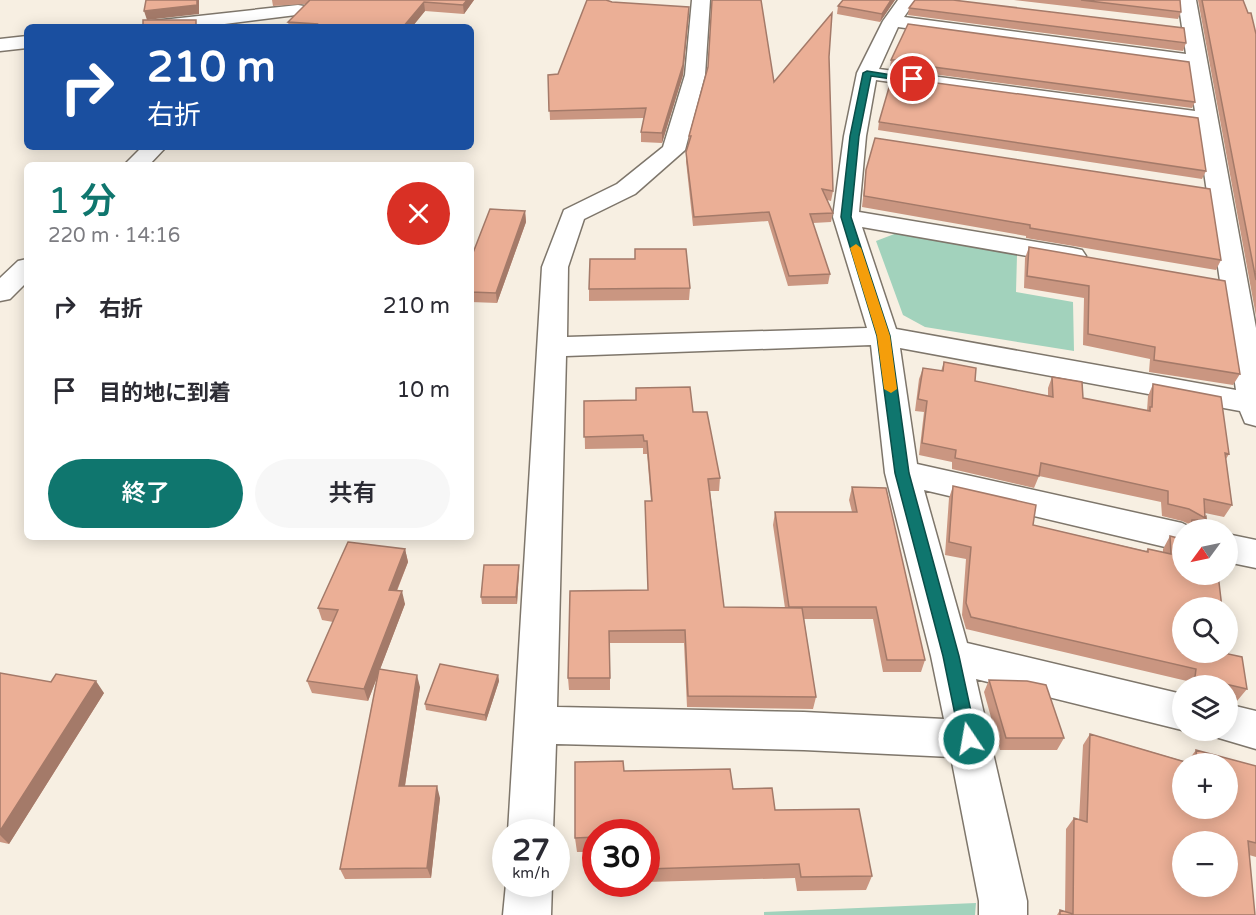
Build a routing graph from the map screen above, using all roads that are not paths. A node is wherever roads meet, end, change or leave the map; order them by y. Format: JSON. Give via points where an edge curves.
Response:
{"nodes":[{"id":1,"x":907,"y":0,"type":"edge"},
{"id":2,"x":1187,"y":0,"type":"edge"},
{"id":3,"x":303,"y":5,"type":"edge"},
{"id":4,"x":693,"y":6,"type":"edge"},
{"id":5,"x":892,"y":21,"type":"junction"},
{"id":6,"x":173,"y":24,"type":"edge"},
{"id":7,"x":284,"y":24,"type":"edge"},
{"id":8,"x":24,"y":42,"type":"edge"},
{"id":9,"x":0,"y":45,"type":"edge"},
{"id":10,"x":1198,"y":62,"type":"junction"},
{"id":11,"x":867,"y":73,"type":"junction"},
{"id":12,"x":1207,"y":119,"type":"junction"},
{"id":13,"x":855,"y":136,"type":"junction"},
{"id":14,"x":878,"y":139,"type":"edge"},
{"id":15,"x":152,"y":150,"type":"edge"},
{"id":16,"x":139,"y":162,"type":"edge"},
{"id":17,"x":846,"y":217,"type":"junction"},
{"id":18,"x":1093,"y":260,"type":"edge"},
{"id":19,"x":24,"y":270,"type":"edge"},
{"id":20,"x":0,"y":293,"type":"edge"},
{"id":21,"x":884,"y":336,"type":"junction"},
{"id":22,"x":553,"y":347,"type":"junction"},
{"id":23,"x":1255,"y":408,"type":"edge"},
{"id":24,"x":902,"y":473,"type":"junction"},
{"id":25,"x":1172,"y":535,"type":"edge"},
{"id":26,"x":1238,"y":551,"type":"edge"},
{"id":27,"x":1256,"y":555,"type":"edge"},
{"id":28,"x":951,"y":656,"type":"junction"},
{"id":29,"x":1172,"y":710,"type":"edge"},
{"id":30,"x":537,"y":725,"type":"junction"},
{"id":31,"x":1238,"y":726,"type":"edge"},
{"id":32,"x":1256,"y":730,"type":"edge"},
{"id":33,"x":969,"y":739,"type":"junction"},
{"id":34,"x":532,"y":819,"type":"edge"},
{"id":35,"x":528,"y":897,"type":"edge"},
{"id":36,"x":527,"y":915,"type":"edge"},
{"id":37,"x":1003,"y":915,"type":"edge"}],
"edges":[{"from":1,"to":5,"type":"street"},
{"from":2,"to":10,"type":"street","via":[[1180,28]]},
{"from":3,"to":6,"type":"street"},
{"from":3,"to":7,"type":"street"},
{"from":4,"to":22,"type":"street","via":[[694,75],[674,150],[626,189],[573,215],[555,267]]},
{"from":5,"to":10,"type":"street"},
{"from":5,"to":11,"type":"street"},
{"from":8,"to":9,"type":"street"},
{"from":10,"to":12,"type":"street"},
{"from":11,"to":12,"type":"street"},
{"from":11,"to":13,"type":"street"},
{"from":12,"to":23,"type":"street","via":[[1207,189],[1223,282]]},
{"from":13,"to":14,"type":"street"},
{"from":13,"to":17,"type":"street"},
{"from":15,"to":16,"type":"street"},
{"from":17,"to":18,"type":"street"},
{"from":17,"to":21,"type":"street"},
{"from":19,"to":20,"type":"street"},
{"from":21,"to":22,"type":"street"},
{"from":21,"to":23,"type":"street"},
{"from":21,"to":24,"type":"street"},
{"from":22,"to":30,"type":"street"},
{"from":24,"to":25,"type":"street"},
{"from":24,"to":28,"type":"street"},
{"from":26,"to":27,"type":"street"},
{"from":28,"to":29,"type":"street"},
{"from":28,"to":33,"type":"street"},
{"from":30,"to":33,"type":"street"},
{"from":30,"to":34,"type":"street"},
{"from":31,"to":32,"type":"street"},
{"from":33,"to":37,"type":"street"},
{"from":35,"to":36,"type":"street"}]}
